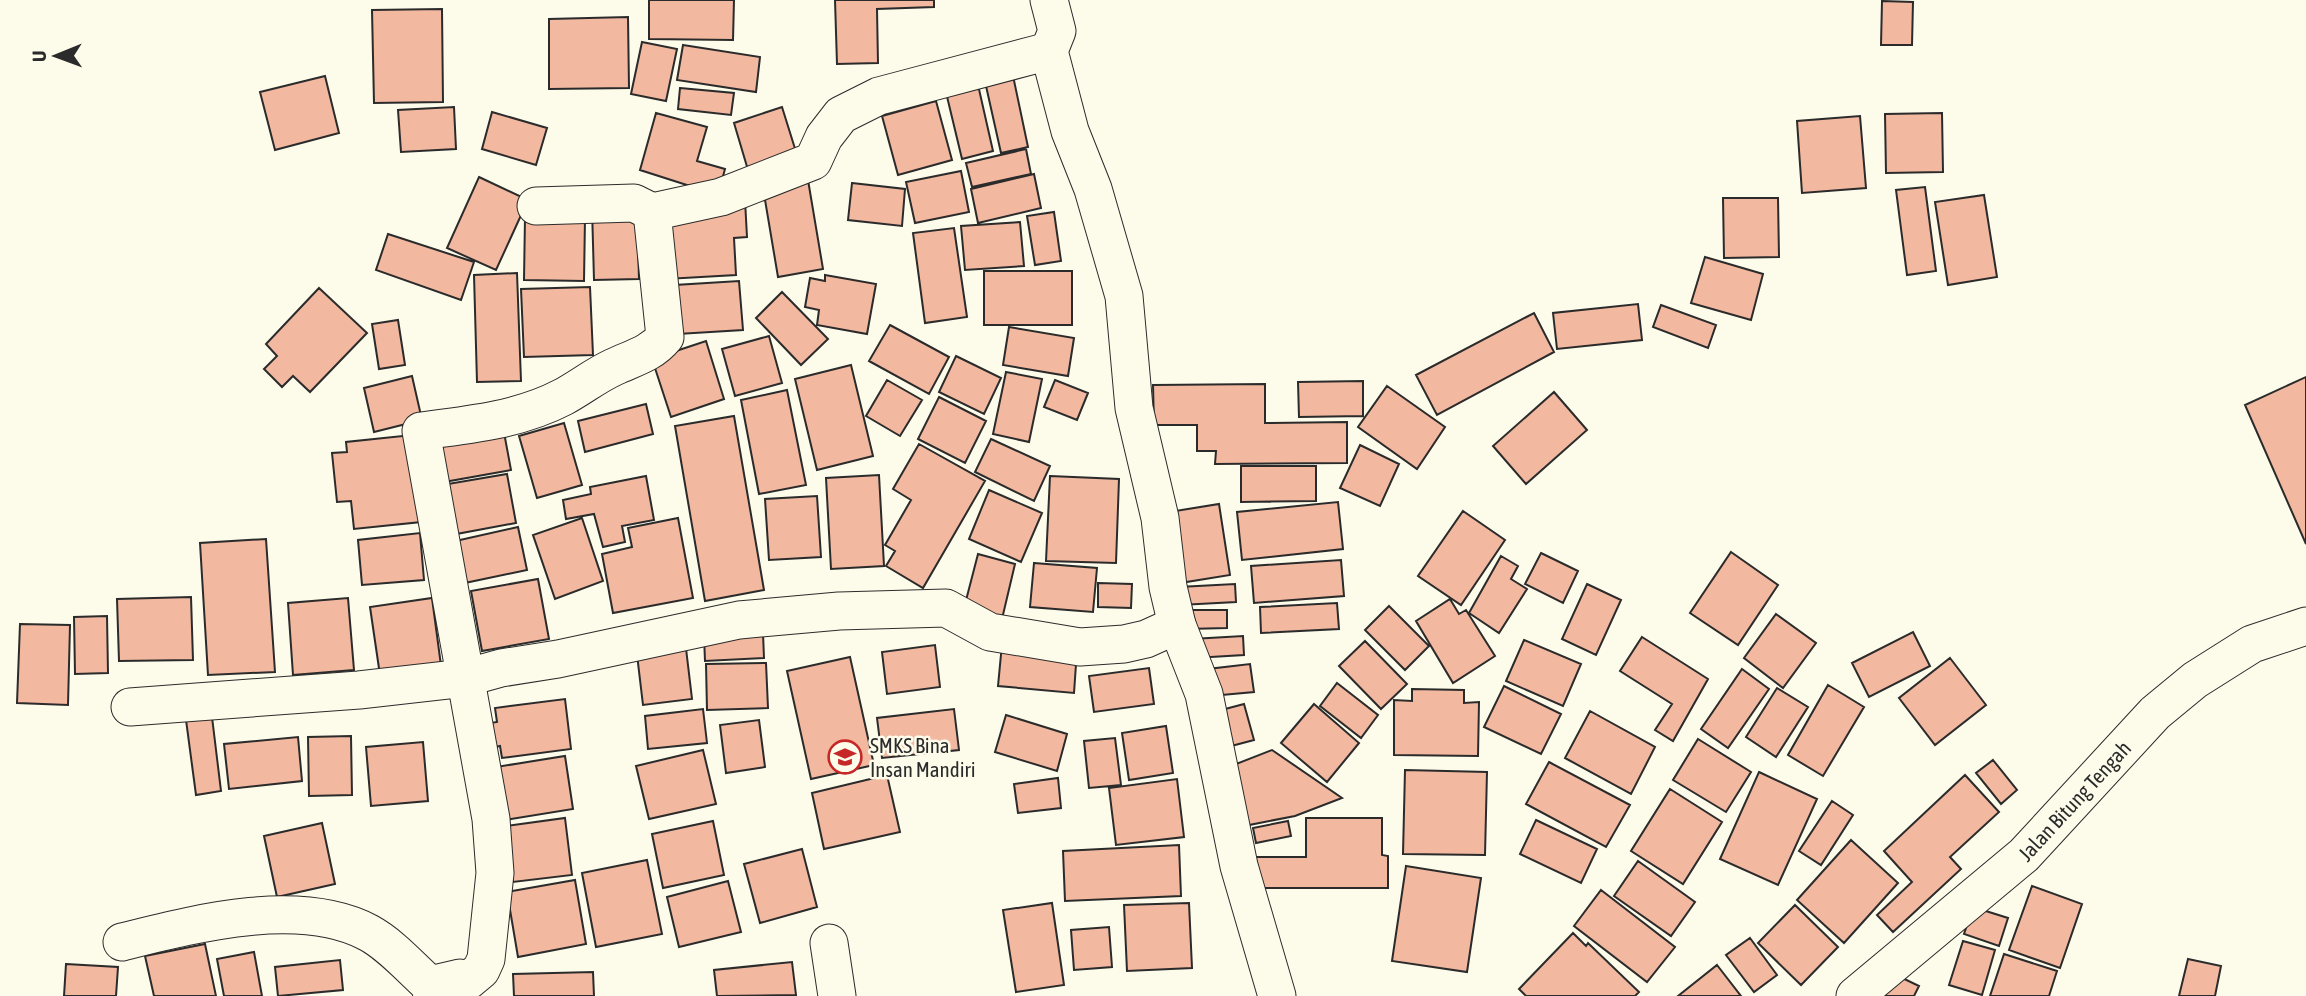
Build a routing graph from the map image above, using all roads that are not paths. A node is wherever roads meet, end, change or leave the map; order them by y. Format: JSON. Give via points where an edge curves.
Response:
{"nodes":[{"id":1,"x":1049,"y":0,"type":"edge"},
{"id":2,"x":1049,"y":51,"type":"junction"},
{"id":3,"x":536,"y":206,"type":"dead end"},
{"id":4,"x":652,"y":212,"type":"junction"},
{"id":5,"x":1177,"y":625,"type":"junction"},
{"id":6,"x":2306,"y":626,"type":"edge"},
{"id":7,"x":465,"y":678,"type":"junction"},
{"id":8,"x":130,"y":707,"type":"dead end"},
{"id":9,"x":122,"y":942,"type":"dead end"},
{"id":10,"x":829,"y":943,"type":"dead end"},
{"id":11,"x":431,"y":990,"type":"edge"},
{"id":12,"x":837,"y":996,"type":"edge"},
{"id":13,"x":1277,"y":996,"type":"edge"},
{"id":14,"x":1855,"y":996,"type":"edge"}],
"edges":[{"from":1,"to":2,"type":"street","via":[[1057,31]]},
{"from":2,"to":4,"type":"street","via":[[880,96],[841,115],[813,161],[721,197]]},
{"from":2,"to":5,"type":"street","via":[[1121,285],[1134,408],[1155,491]]},
{"from":3,"to":4,"type":"street","via":[[634,203]]},
{"from":4,"to":7,"type":"street","via":[[665,337],[658,346],[528,411],[479,424],[421,431]]},
{"from":5,"to":7,"type":"street","via":[[1124,644],[1080,647],[990,632],[946,608],[839,611],[739,620]]},
{"from":5,"to":13,"type":"street","via":[[1204,694],[1238,866]]},
{"from":6,"to":14,"type":"street","name":"Jalan Bitung Tengah","via":[[2252,644],[2195,680],[2155,713],[2024,855]]},
{"from":7,"to":8,"type":"street"},
{"from":7,"to":11,"type":"street","via":[[491,819],[495,873],[486,959],[469,980],[460,978]]},
{"from":9,"to":11,"type":"street","via":[[219,921],[317,917],[371,934]]},
{"from":10,"to":12,"type":"street"}]}
